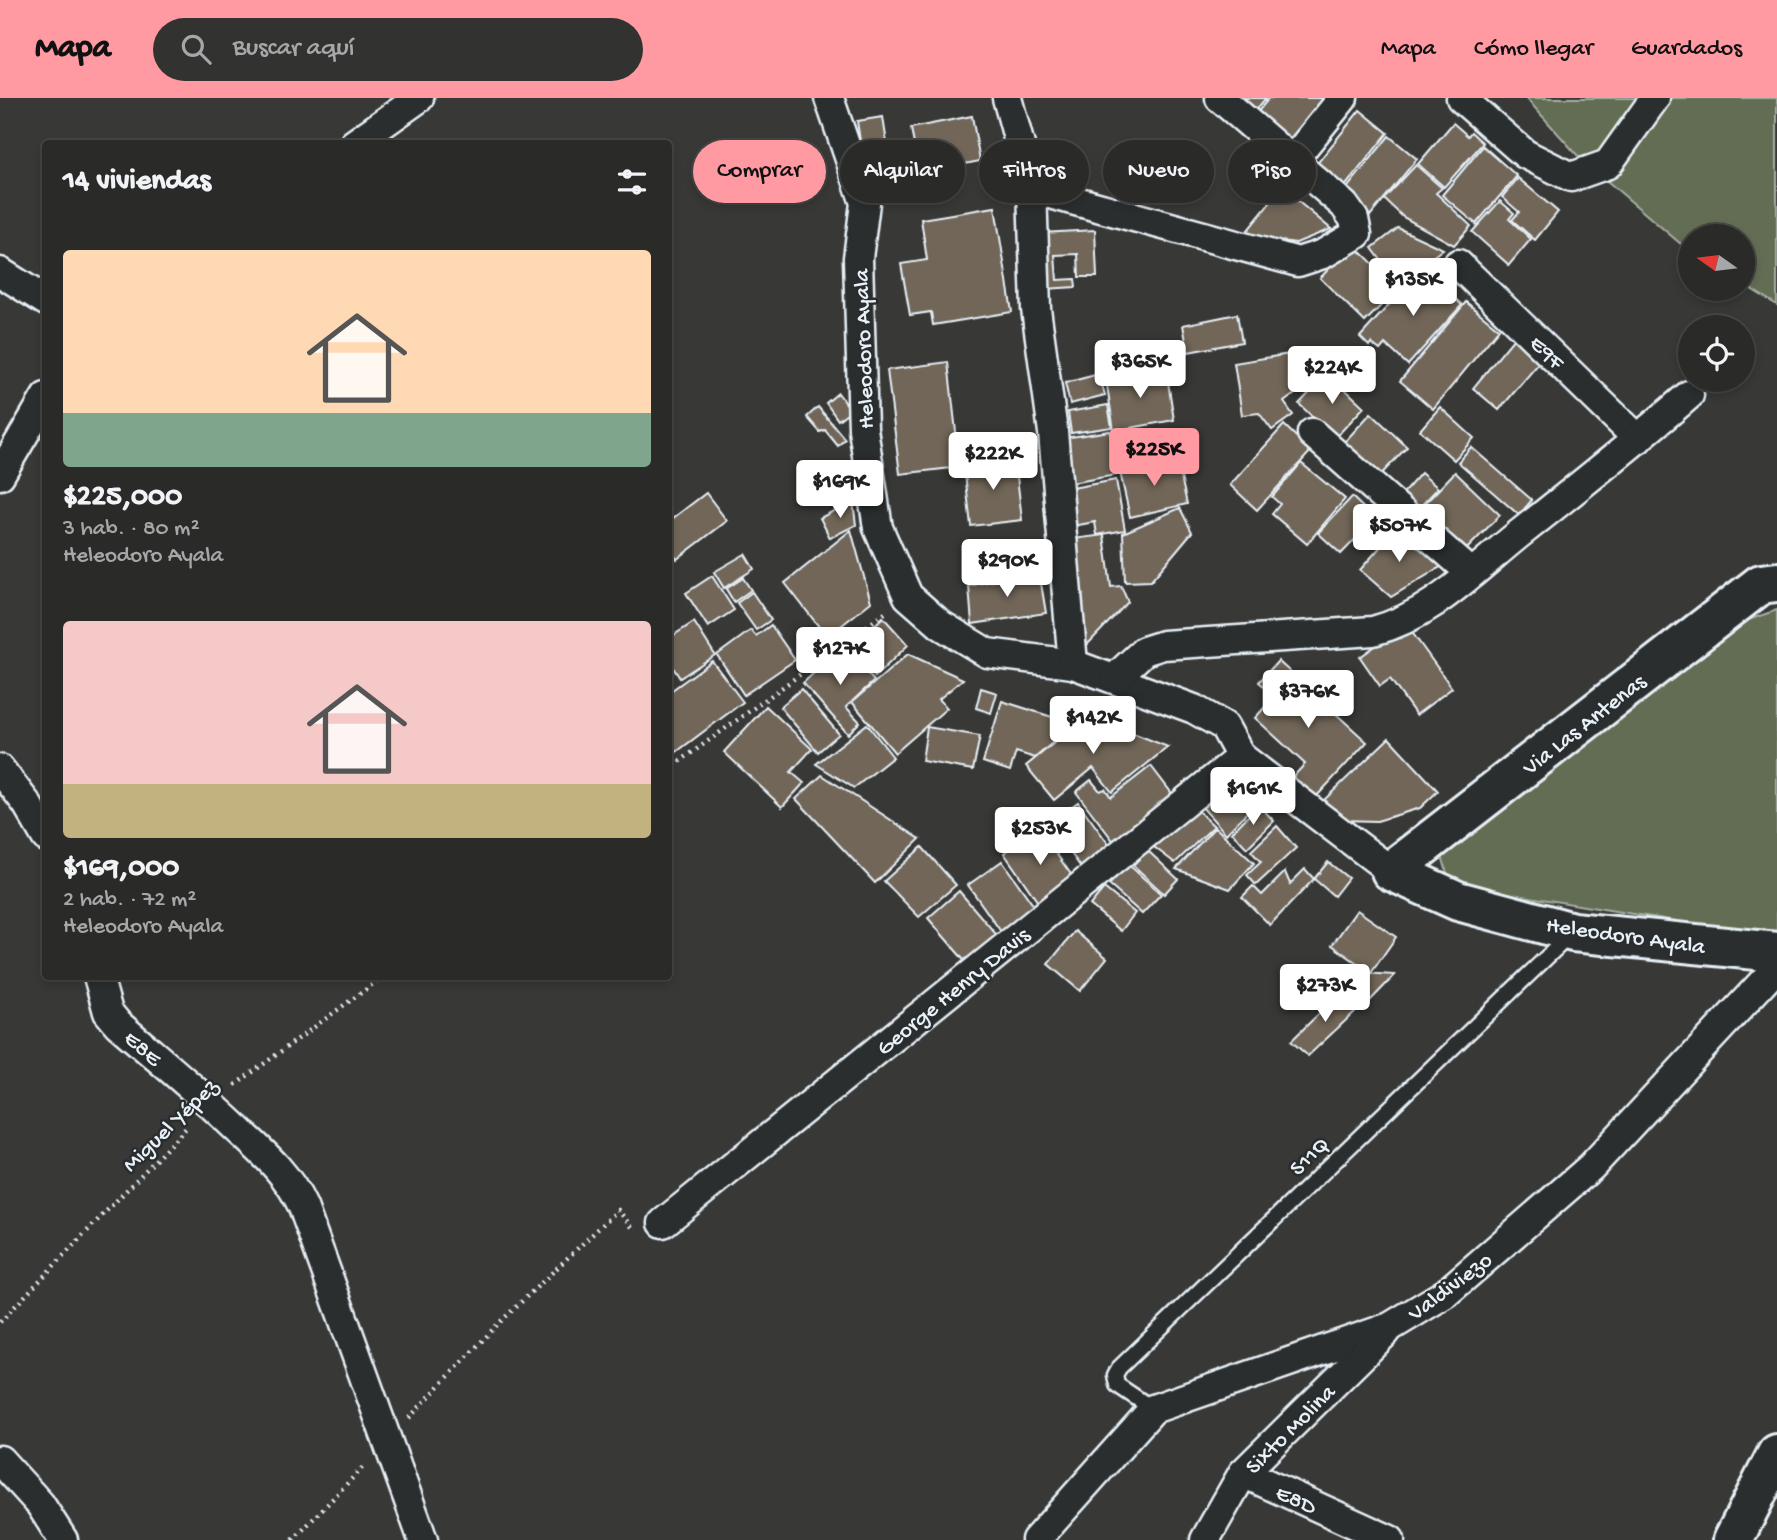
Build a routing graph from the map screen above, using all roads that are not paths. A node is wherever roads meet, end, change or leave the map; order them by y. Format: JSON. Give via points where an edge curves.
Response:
{"nodes":[{"id":1,"x":419,"y":98,"type":"edge"},
{"id":2,"x":829,"y":98,"type":"edge"},
{"id":3,"x":1007,"y":98,"type":"edge"},
{"id":4,"x":1220,"y":98,"type":"edge"},
{"id":5,"x":1342,"y":98,"type":"edge"},
{"id":6,"x":1461,"y":98,"type":"edge"},
{"id":7,"x":1655,"y":98,"type":"edge"},
{"id":8,"x":360,"y":140,"type":"edge"},
{"id":9,"x":1019,"y":140,"type":"edge"},
{"id":10,"x":1268,"y":140,"type":"edge"},
{"id":11,"x":1309,"y":140,"type":"edge"},
{"id":12,"x":1316,"y":181,"type":"edge"},
{"id":13,"x":1032,"y":203,"type":"edge"},
{"id":14,"x":1083,"y":203,"type":"edge"},
{"id":15,"x":1458,"y":264,"type":"dead end"},
{"id":16,"x":0,"y":272,"type":"edge"},
{"id":17,"x":42,"y":298,"type":"edge"},
{"id":18,"x":1689,"y":395,"type":"dead end"},
{"id":19,"x":41,"y":415,"type":"edge"},
{"id":20,"x":1312,"y":433,"type":"dead end"},
{"id":21,"x":1638,"y":439,"type":"junction"},
{"id":22,"x":0,"y":475,"type":"edge"},
{"id":23,"x":1471,"y":573,"type":"junction"},
{"id":24,"x":1777,"y":582,"type":"edge"},
{"id":25,"x":1073,"y":664,"type":"junction"},
{"id":26,"x":1115,"y":678,"type":"junction"},
{"id":27,"x":1241,"y":757,"type":"junction"},
{"id":28,"x":0,"y":769,"type":"edge"},
{"id":29,"x":42,"y":830,"type":"edge"},
{"id":30,"x":1391,"y":871,"type":"junction"},
{"id":31,"x":1573,"y":932,"type":"junction"},
{"id":32,"x":1777,"y":952,"type":"edge"},
{"id":33,"x":1777,"y":967,"type":"edge"},
{"id":34,"x":99,"y":980,"type":"edge"},
{"id":35,"x":663,"y":1223,"type":"dead end"},
{"id":36,"x":1390,"y":1328,"type":"junction"},
{"id":37,"x":1153,"y":1409,"type":"junction"},
{"id":38,"x":1777,"y":1454,"type":"edge"},
{"id":39,"x":0,"y":1460,"type":"edge"},
{"id":40,"x":1243,"y":1473,"type":"junction"},
{"id":41,"x":63,"y":1540,"type":"edge"},
{"id":42,"x":423,"y":1540,"type":"edge"},
{"id":43,"x":1036,"y":1540,"type":"edge"},
{"id":44,"x":1205,"y":1540,"type":"edge"},
{"id":45,"x":1390,"y":1540,"type":"edge"},
{"id":46,"x":1733,"y":1540,"type":"edge"}],
"edges":[{"from":1,"to":8,"type":"street"},
{"from":2,"to":25,"type":"street","name":"Heleodoro Ayala","via":[[865,203],[858,258],[863,429],[878,528],[908,596],[941,625],[987,653]]},
{"from":3,"to":9,"type":"street"},
{"from":4,"to":10,"type":"street"},
{"from":5,"to":11,"type":"street"},
{"from":6,"to":7,"type":"street","via":[[1525,154],[1572,177],[1608,164]]},
{"from":12,"to":14,"type":"street","via":[[1344,205],[1357,234],[1298,262]]},
{"from":13,"to":25,"type":"street","via":[[1036,309],[1053,432]]},
{"from":15,"to":21,"type":"street","name":"E9F"},
{"from":16,"to":17,"type":"street"},
{"from":18,"to":21,"type":"street"},
{"from":19,"to":22,"type":"street"},
{"from":20,"to":23,"type":"street"},
{"from":21,"to":23,"type":"street"},
{"from":23,"to":26,"type":"street","via":[[1445,596],[1388,627],[1163,645],[1144,651]]},
{"from":24,"to":30,"type":"street","name":"Via Las Antenas","via":[[1761,584]]},
{"from":25,"to":26,"type":"street","name":"Heleodoro Ayala"},
{"from":26,"to":27,"type":"street","name":"Heleodoro Ayala","via":[[1224,726]]},
{"from":27,"to":30,"type":"street","name":"Heleodoro Ayala"},
{"from":27,"to":35,"type":"street","name":"George Henry Davis"},
{"from":28,"to":29,"type":"street"},
{"from":30,"to":31,"type":"street","name":"Heleodoro Ayala","via":[[1458,901]]},
{"from":31,"to":32,"type":"street","name":"Heleodoro Ayala"},
{"from":31,"to":37,"type":"lane","name":"S11Q","via":[[1119,1368],[1117,1385]]},
{"from":33,"to":36,"type":"street","name":"Valdiviezo","via":[[1591,1167],[1446,1293]]},
{"from":34,"to":42,"type":"street","name":"E8E","via":[[108,1012],[118,1024],[210,1103],[282,1170],[293,1186]]},
{"from":36,"to":37,"type":"street","name":"Valdiviezo"},
{"from":36,"to":40,"type":"street","name":"Sixto Molina"},
{"from":37,"to":43,"type":"street","name":"Valdiviezo"},
{"from":38,"to":46,"type":"street"},
{"from":39,"to":41,"type":"street","via":[[32,1494]]},
{"from":40,"to":44,"type":"street","name":"Sixto Molina"},
{"from":40,"to":45,"type":"street","name":"E8D"}]}
